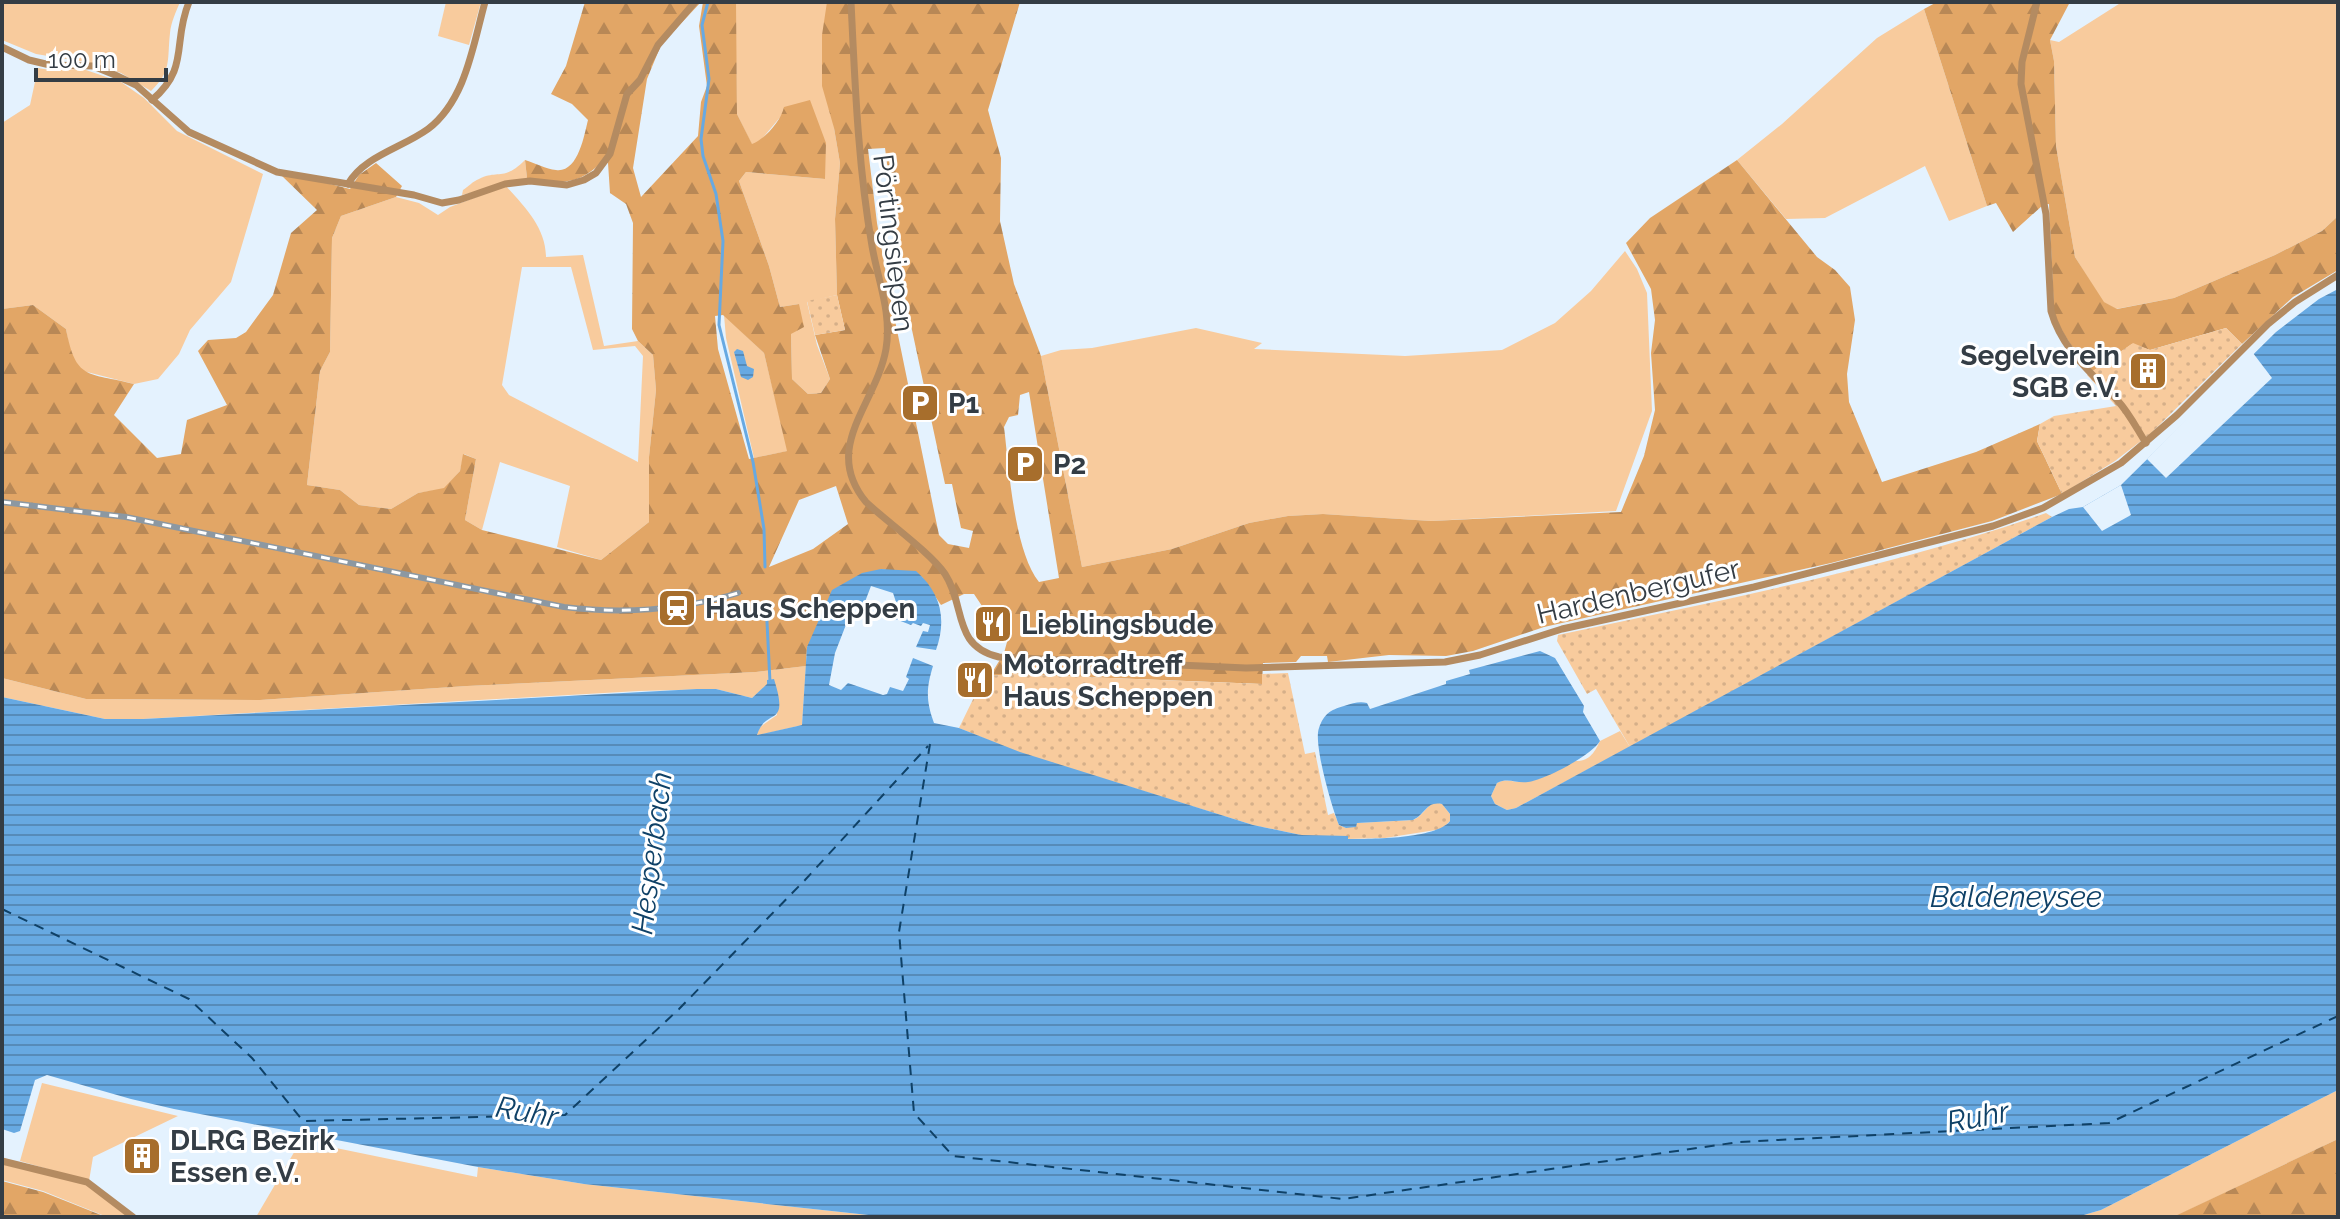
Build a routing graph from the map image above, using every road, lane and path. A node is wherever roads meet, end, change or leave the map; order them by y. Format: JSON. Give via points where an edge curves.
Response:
{"nodes":[{"id":1,"x":189,"y":2,"type":"edge"},
{"id":2,"x":485,"y":2,"type":"edge"},
{"id":3,"x":695,"y":2,"type":"edge"},
{"id":4,"x":851,"y":2,"type":"edge"},
{"id":5,"x":2037,"y":2,"type":"edge"},
{"id":6,"x":2,"y":47,"type":"edge"},
{"id":7,"x":152,"y":100,"type":"junction"},
{"id":8,"x":348,"y":184,"type":"junction"},
{"id":9,"x":2338,"y":275,"type":"edge"},
{"id":10,"x":2146,"y":443,"type":"junction"},
{"id":11,"x":919,"y":549,"type":"joint"},
{"id":12,"x":2,"y":1161,"type":"edge"},
{"id":13,"x":133,"y":1217,"type":"edge"}],
"edges":[{"from":1,"to":7,"type":"street","via":[[174,75]]},
{"from":2,"to":8,"type":"street","via":[[464,75],[443,116],[361,168]]},
{"from":3,"to":8,"type":"street","via":[[658,45],[627,94],[610,154],[584,180],[567,185],[505,184],[442,203]]},
{"from":4,"to":11,"type":"street","name":"Pörtingsiepen","via":[[858,128],[887,330],[880,372],[854,427],[848,466],[856,491]]},
{"from":5,"to":10,"type":"street","via":[[2021,84],[2046,214],[2051,311],[2069,349],[2121,404]]},
{"from":6,"to":7,"type":"street","via":[[50,65],[93,66],[136,85]]},
{"from":7,"to":8,"type":"street","via":[[189,132],[246,160],[277,172]]},
{"from":9,"to":10,"type":"street","name":"Hardenbergufer","via":[[2268,324]]},
{"from":10,"to":11,"type":"street","name":"Hardenbergufer","via":[[2084,487],[1993,526],[1754,587],[1547,632],[1445,662],[1246,668],[999,657],[971,643],[944,573]]},
{"from":12,"to":13,"type":"street","via":[[87,1182]]}]}
